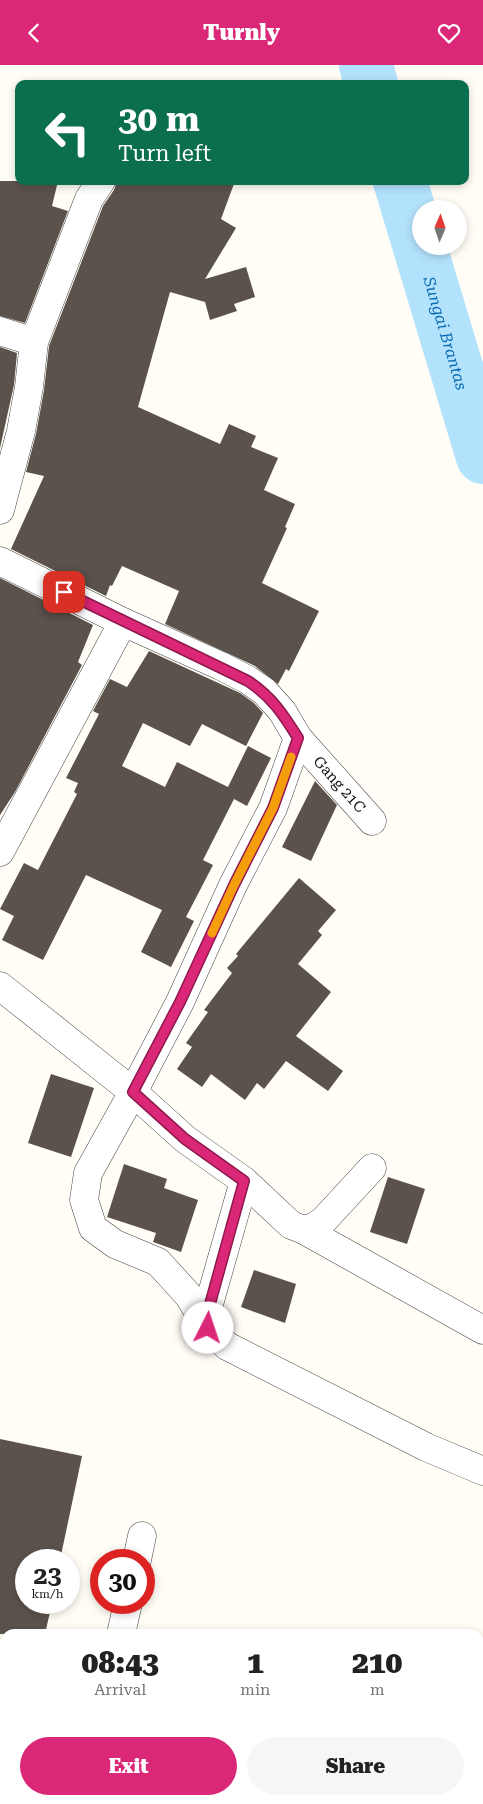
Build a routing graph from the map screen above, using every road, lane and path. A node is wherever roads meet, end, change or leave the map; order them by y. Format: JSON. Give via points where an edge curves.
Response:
{"nodes":[{"id":1,"x":98,"y":185,"type":"edge"},
{"id":2,"x":0,"y":331,"type":"edge"},
{"id":3,"x":34,"y":342,"type":"junction"},
{"id":4,"x":0,"y":510,"type":"edge"},
{"id":5,"x":0,"y":561,"type":"edge"},
{"id":6,"x":123,"y":621,"type":"junction"},
{"id":7,"x":298,"y":738,"type":"junction"},
{"id":8,"x":372,"y":821,"type":"dead end"},
{"id":9,"x":0,"y":852,"type":"edge"},
{"id":10,"x":0,"y":986,"type":"edge"},
{"id":11,"x":133,"y":1092,"type":"junction"},
{"id":12,"x":372,"y":1168,"type":"dead end"},
{"id":13,"x":244,"y":1181,"type":"junction"},
{"id":14,"x":304,"y":1230,"type":"junction"},
{"id":15,"x":208,"y":1328,"type":"junction"},
{"id":16,"x":483,"y":1330,"type":"edge"},
{"id":17,"x":483,"y":1471,"type":"edge"},
{"id":18,"x":126,"y":1614,"type":"edge"},
{"id":19,"x":122,"y":1629,"type":"edge"}],
"edges":[{"from":1,"to":3,"type":"street","via":[[89,199]]},
{"from":2,"to":3,"type":"street"},
{"from":3,"to":4,"type":"street","via":[[21,431]]},
{"from":5,"to":6,"type":"street","name":"Gang 21C"},
{"from":6,"to":7,"type":"street","name":"Gang 21C","via":[[221,666],[264,691],[282,711]]},
{"from":6,"to":9,"type":"street"},
{"from":7,"to":8,"type":"street","name":"Gang 21C"},
{"from":7,"to":11,"type":"street","via":[[273,808]]},
{"from":10,"to":11,"type":"street"},
{"from":11,"to":13,"type":"street","via":[[185,1139]]},
{"from":11,"to":15,"type":"street","via":[[88,1173],[84,1199],[93,1228],[115,1244],[158,1262],[189,1297]]},
{"from":12,"to":14,"type":"street","via":[[323,1221]]},
{"from":13,"to":14,"type":"street","via":[[291,1225]]},
{"from":13,"to":15,"type":"street","via":[[210,1304]]},
{"from":14,"to":16,"type":"street"},
{"from":15,"to":17,"type":"street","via":[[227,1346],[426,1447]]},
{"from":18,"to":19,"type":"street"}]}
